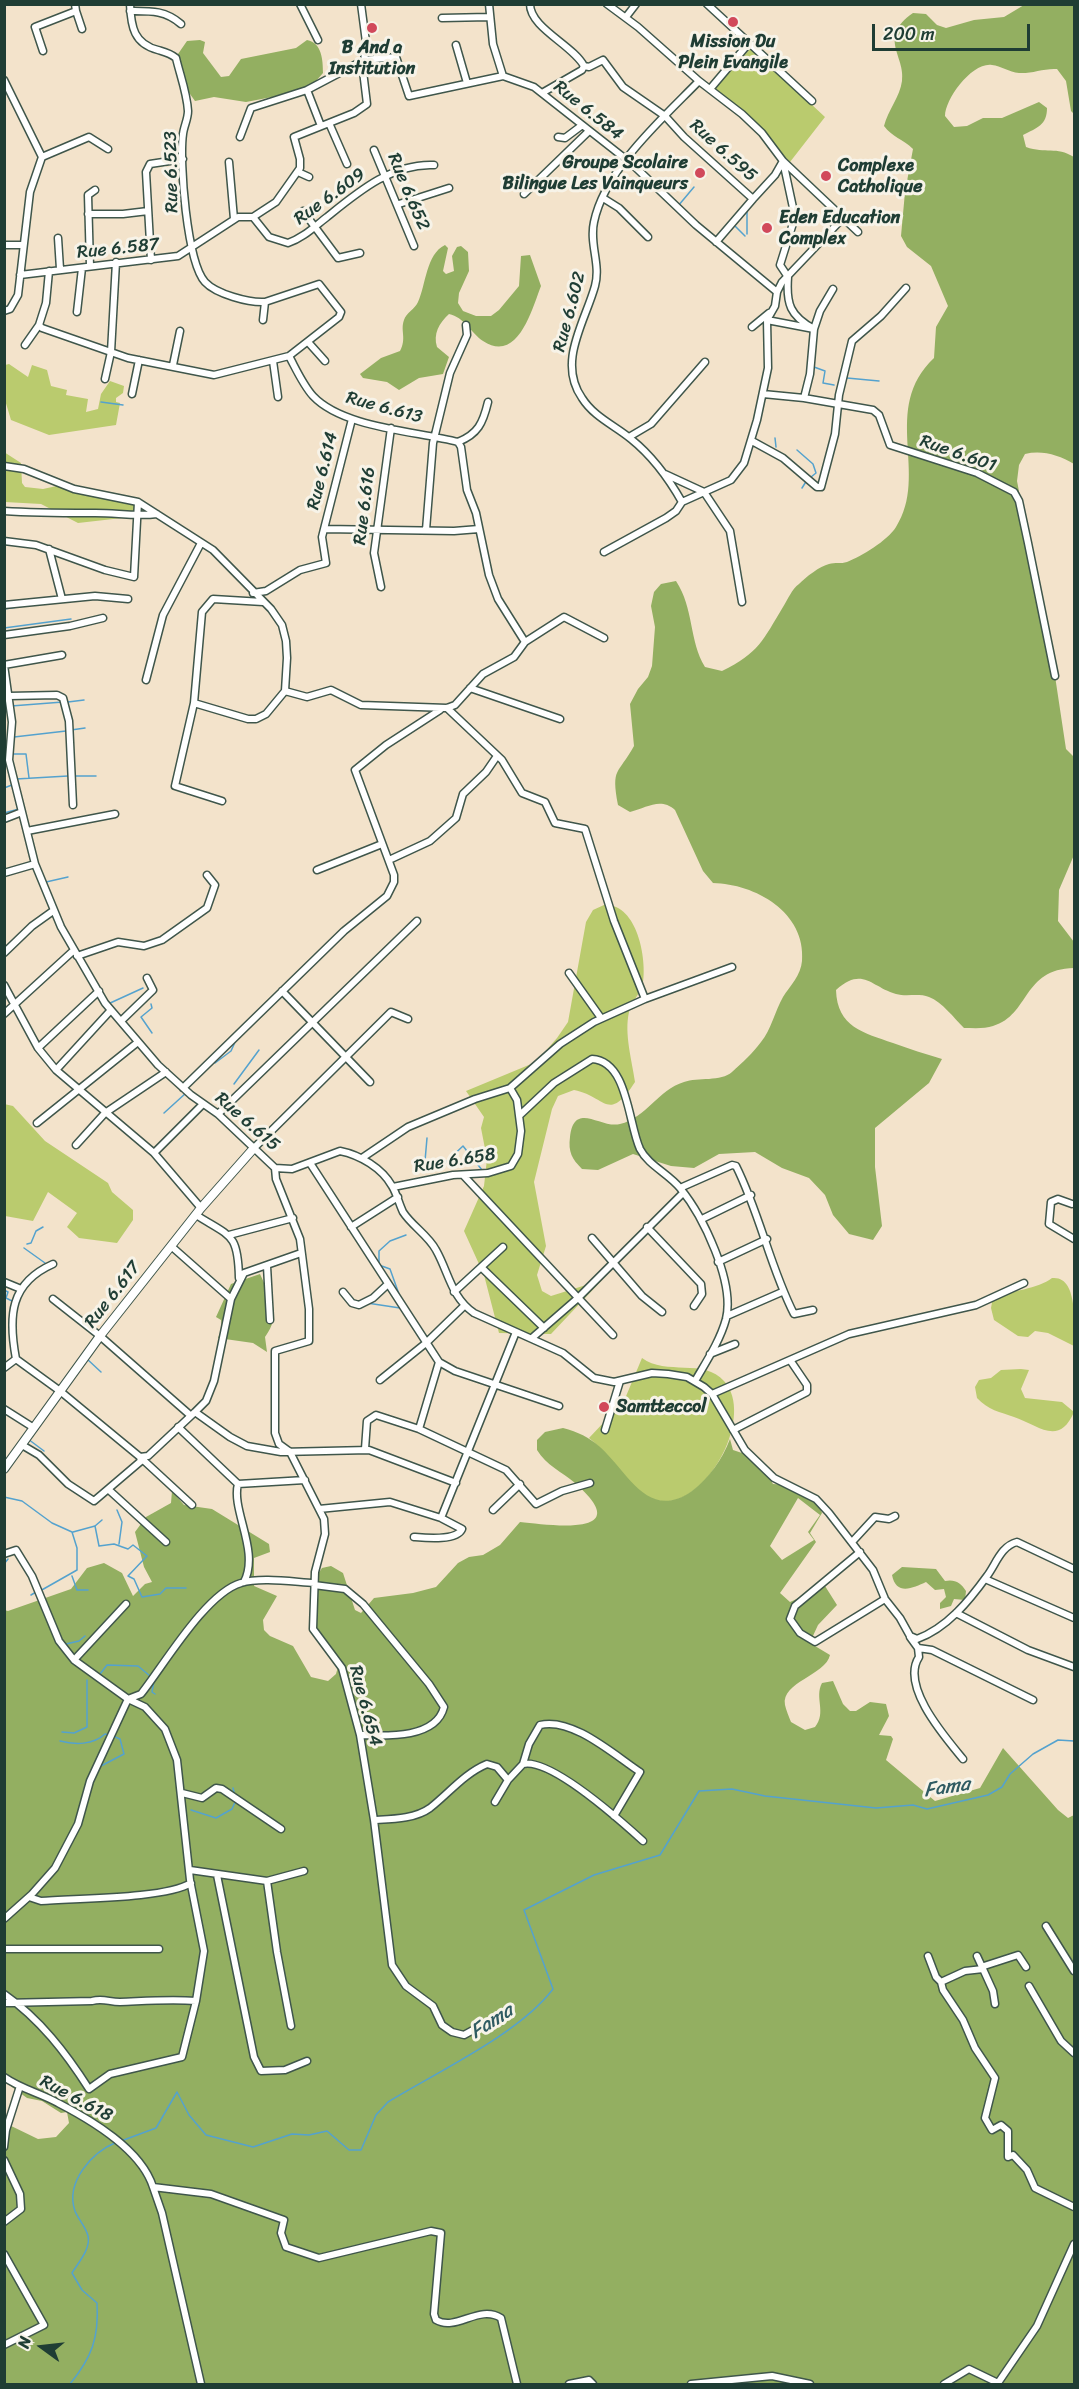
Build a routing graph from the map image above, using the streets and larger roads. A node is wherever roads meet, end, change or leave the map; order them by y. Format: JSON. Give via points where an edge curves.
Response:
{"nodes":[{"id":1,"x":300,"y":4,"type":"edge"},
{"id":2,"x":361,"y":4,"type":"edge"},
{"id":3,"x":489,"y":4,"type":"edge"},
{"id":4,"x":530,"y":4,"type":"edge"},
{"id":5,"x":607,"y":4,"type":"edge"},
{"id":6,"x":636,"y":4,"type":"edge"},
{"id":7,"x":707,"y":4,"type":"edge"},
{"id":8,"x":76,"y":8,"type":"edge"},
{"id":9,"x":130,"y":8,"type":"edge"},
{"id":10,"x":489,"y":17,"type":"junction"},
{"id":11,"x":626,"y":17,"type":"junction"},
{"id":12,"x":441,"y":18,"type":"dead end"},
{"id":13,"x":181,"y":24,"type":"dead end"},
{"id":14,"x":82,"y":29,"type":"dead end"},
{"id":15,"x":318,"y":40,"type":"dead end"},
{"id":16,"x":749,"y":43,"type":"junction"},
{"id":17,"x":456,"y":45,"type":"dead end"},
{"id":18,"x":43,"y":51,"type":"dead end"},
{"id":19,"x":364,"y":60,"type":"junction"},
{"id":20,"x":584,"y":66,"type":"junction"},
{"id":21,"x":502,"y":76,"type":"junction"},
{"id":22,"x":4,"y":80,"type":"edge"},
{"id":23,"x":699,"y":81,"type":"junction"},
{"id":24,"x":467,"y":82,"type":"junction"},
{"id":25,"x":710,"y":89,"type":"junction"},
{"id":26,"x":308,"y":90,"type":"junction"},
{"id":27,"x":542,"y":93,"type":"junction"},
{"id":28,"x":812,"y":101,"type":"dead end"},
{"id":29,"x":665,"y":116,"type":"junction"},
{"id":30,"x":329,"y":123,"type":"junction"},
{"id":31,"x":321,"y":126,"type":"junction"},
{"id":32,"x":581,"y":126,"type":"junction"},
{"id":33,"x":588,"y":132,"type":"junction"},
{"id":34,"x":558,"y":136,"type":"dead end"},
{"id":35,"x":240,"y":137,"type":"dead end"},
{"id":36,"x":108,"y":149,"type":"dead end"},
{"id":37,"x":374,"y":150,"type":"dead end"},
{"id":38,"x":42,"y":157,"type":"junction"},
{"id":39,"x":183,"y":159,"type":"junction"},
{"id":40,"x":626,"y":160,"type":"junction"},
{"id":41,"x":229,"y":162,"type":"dead end"},
{"id":42,"x":783,"y":162,"type":"junction"},
{"id":43,"x":347,"y":164,"type":"dead end"},
{"id":44,"x":434,"y":165,"type":"dead end"},
{"id":45,"x":298,"y":172,"type":"junction"},
{"id":46,"x":386,"y":176,"type":"junction"},
{"id":47,"x":309,"y":177,"type":"dead end"},
{"id":48,"x":449,"y":188,"type":"dead end"},
{"id":49,"x":95,"y":190,"type":"dead end"},
{"id":50,"x":524,"y":194,"type":"dead end"},
{"id":51,"x":603,"y":198,"type":"junction"},
{"id":52,"x":753,"y":199,"type":"junction"},
{"id":53,"x":399,"y":204,"type":"junction"},
{"id":54,"x":303,"y":210,"type":"dead end"},
{"id":55,"x":148,"y":211,"type":"junction"},
{"id":56,"x":88,"y":214,"type":"junction"},
{"id":57,"x":252,"y":217,"type":"junction"},
{"id":58,"x":843,"y":218,"type":"junction"},
{"id":59,"x":234,"y":219,"type":"junction"},
{"id":60,"x":316,"y":226,"type":"junction"},
{"id":61,"x":858,"y":232,"type":"dead end"},
{"id":62,"x":648,"y":237,"type":"dead end"},
{"id":63,"x":58,"y":238,"type":"dead end"},
{"id":64,"x":716,"y":242,"type":"junction"},
{"id":65,"x":4,"y":245,"type":"edge"},
{"id":66,"x":22,"y":245,"type":"junction"},
{"id":67,"x":414,"y":246,"type":"dead end"},
{"id":68,"x":191,"y":249,"type":"junction"},
{"id":69,"x":360,"y":253,"type":"dead end"},
{"id":70,"x":151,"y":260,"type":"junction"},
{"id":71,"x":116,"y":262,"type":"junction"},
{"id":72,"x":90,"y":266,"type":"junction"},
{"id":73,"x":82,"y":268,"type":"junction"},
{"id":74,"x":60,"y":270,"type":"junction"},
{"id":75,"x":49,"y":271,"type":"junction"},
{"id":76,"x":20,"y":275,"type":"junction"},
{"id":77,"x":788,"y":277,"type":"junction"},
{"id":78,"x":906,"y":288,"type":"dead end"},
{"id":79,"x":833,"y":290,"type":"dead end"},
{"id":80,"x":777,"y":292,"type":"junction"},
{"id":81,"x":265,"y":302,"type":"junction"},
{"id":82,"x":775,"y":306,"type":"junction"},
{"id":83,"x":4,"y":311,"type":"edge"},
{"id":84,"x":77,"y":312,"type":"dead end"},
{"id":85,"x":263,"y":320,"type":"dead end"},
{"id":86,"x":768,"y":320,"type":"junction"},
{"id":87,"x":39,"y":325,"type":"junction"},
{"id":88,"x":466,"y":325,"type":"dead end"},
{"id":89,"x":752,"y":327,"type":"dead end"},
{"id":90,"x":814,"y":329,"type":"junction"},
{"id":91,"x":180,"y":331,"type":"dead end"},
{"id":92,"x":308,"y":342,"type":"junction"},
{"id":93,"x":25,"y":345,"type":"dead end"},
{"id":94,"x":111,"y":352,"type":"junction"},
{"id":95,"x":289,"y":356,"type":"junction"},
{"id":96,"x":139,"y":360,"type":"junction"},
{"id":97,"x":273,"y":361,"type":"junction"},
{"id":98,"x":325,"y":361,"type":"dead end"},
{"id":99,"x":705,"y":362,"type":"dead end"},
{"id":100,"x":173,"y":365,"type":"junction"},
{"id":101,"x":105,"y":379,"type":"dead end"},
{"id":102,"x":132,"y":394,"type":"dead end"},
{"id":103,"x":763,"y":394,"type":"junction"},
{"id":104,"x":278,"y":397,"type":"dead end"},
{"id":105,"x":804,"y":398,"type":"junction"},
{"id":106,"x":488,"y":402,"type":"dead end"},
{"id":107,"x":838,"y":404,"type":"junction"},
{"id":108,"x":352,"y":419,"type":"junction"},
{"id":109,"x":391,"y":428,"type":"junction"},
{"id":110,"x":436,"y":437,"type":"junction"},
{"id":111,"x":629,"y":438,"type":"junction"},
{"id":112,"x":752,"y":441,"type":"junction"},
{"id":113,"x":458,"y":442,"type":"junction"},
{"id":114,"x":4,"y":466,"type":"edge"},
{"id":115,"x":664,"y":474,"type":"junction"},
{"id":116,"x":704,"y":492,"type":"junction"},
{"id":117,"x":138,"y":501,"type":"junction"},
{"id":118,"x":682,"y":502,"type":"junction"},
{"id":119,"x":4,"y":511,"type":"edge"},
{"id":120,"x":158,"y":514,"type":"junction"},
{"id":121,"x":136,"y":516,"type":"junction"},
{"id":122,"x":326,"y":529,"type":"junction"},
{"id":123,"x":479,"y":529,"type":"junction"},
{"id":124,"x":426,"y":530,"type":"junction"},
{"id":125,"x":376,"y":531,"type":"junction"},
{"id":126,"x":4,"y":541,"type":"edge"},
{"id":127,"x":201,"y":543,"type":"junction"},
{"id":128,"x":49,"y":549,"type":"junction"},
{"id":129,"x":604,"y":552,"type":"dead end"},
{"id":130,"x":381,"y":586,"type":"dead end"},
{"id":131,"x":253,"y":592,"type":"junction"},
{"id":132,"x":62,"y":599,"type":"junction"},
{"id":133,"x":128,"y":599,"type":"dead end"},
{"id":134,"x":263,"y":602,"type":"junction"},
{"id":135,"x":742,"y":602,"type":"dead end"},
{"id":136,"x":4,"y":605,"type":"edge"},
{"id":137,"x":103,"y":618,"type":"dead end"},
{"id":138,"x":4,"y":634,"type":"edge"},
{"id":139,"x":604,"y":638,"type":"dead end"},
{"id":140,"x":525,"y":642,"type":"junction"},
{"id":141,"x":62,"y":655,"type":"dead end"},
{"id":142,"x":4,"y":665,"type":"edge"},
{"id":143,"x":5,"y":675,"type":"edge"},
{"id":144,"x":1055,"y":676,"type":"dead end"},
{"id":145,"x":146,"y":680,"type":"dead end"},
{"id":146,"x":470,"y":688,"type":"junction"},
{"id":147,"x":285,"y":691,"type":"junction"},
{"id":148,"x":9,"y":696,"type":"junction"},
{"id":149,"x":194,"y":703,"type":"junction"},
{"id":150,"x":443,"y":709,"type":"junction"},
{"id":151,"x":560,"y":719,"type":"dead end"},
{"id":152,"x":12,"y":722,"type":"junction"},
{"id":153,"x":4,"y":723,"type":"edge"},
{"id":154,"x":497,"y":756,"type":"junction"},
{"id":155,"x":8,"y":772,"type":"edge"},
{"id":156,"x":222,"y":801,"type":"dead end"},
{"id":157,"x":73,"y":805,"type":"dead end"},
{"id":158,"x":22,"y":812,"type":"junction"},
{"id":159,"x":115,"y":814,"type":"dead end"},
{"id":160,"x":4,"y":819,"type":"edge"},
{"id":161,"x":27,"y":831,"type":"junction"},
{"id":162,"x":382,"y":844,"type":"junction"},
{"id":163,"x":389,"y":860,"type":"junction"},
{"id":164,"x":35,"y":864,"type":"junction"},
{"id":165,"x":317,"y":870,"type":"dead end"},
{"id":166,"x":4,"y":873,"type":"edge"},
{"id":167,"x":207,"y":875,"type":"dead end"},
{"id":168,"x":53,"y":910,"type":"junction"},
{"id":169,"x":417,"y":921,"type":"dead end"},
{"id":170,"x":4,"y":953,"type":"edge"},
{"id":171,"x":75,"y":954,"type":"junction"},
{"id":172,"x":732,"y":967,"type":"dead end"},
{"id":173,"x":569,"y":973,"type":"dead end"},
{"id":174,"x":147,"y":978,"type":"dead end"},
{"id":175,"x":4,"y":985,"type":"edge"},
{"id":176,"x":282,"y":991,"type":"junction"},
{"id":177,"x":99,"y":992,"type":"junction"},
{"id":178,"x":645,"y":999,"type":"junction"},
{"id":179,"x":14,"y":1005,"type":"junction"},
{"id":180,"x":111,"y":1011,"type":"junction"},
{"id":181,"x":4,"y":1014,"type":"edge"},
{"id":182,"x":601,"y":1018,"type":"junction"},
{"id":183,"x":408,"y":1019,"type":"dead end"},
{"id":184,"x":121,"y":1021,"type":"junction"},
{"id":185,"x":313,"y":1023,"type":"junction"},
{"id":186,"x":138,"y":1042,"type":"junction"},
{"id":187,"x":38,"y":1048,"type":"junction"},
{"id":188,"x":345,"y":1056,"type":"junction"},
{"id":189,"x":56,"y":1071,"type":"junction"},
{"id":190,"x":166,"y":1072,"type":"junction"},
{"id":191,"x":370,"y":1082,"type":"dead end"},
{"id":192,"x":183,"y":1088,"type":"junction"},
{"id":193,"x":510,"y":1088,"type":"junction"},
{"id":194,"x":77,"y":1089,"type":"junction"},
{"id":195,"x":203,"y":1104,"type":"junction"},
{"id":196,"x":105,"y":1113,"type":"junction"},
{"id":197,"x":218,"y":1114,"type":"junction"},
{"id":198,"x":520,"y":1115,"type":"junction"},
{"id":199,"x":38,"y":1123,"type":"dead end"},
{"id":200,"x":76,"y":1145,"type":"dead end"},
{"id":201,"x":254,"y":1148,"type":"junction"},
{"id":202,"x":154,"y":1153,"type":"junction"},
{"id":203,"x":362,"y":1158,"type":"junction"},
{"id":204,"x":310,"y":1163,"type":"junction"},
{"id":205,"x":275,"y":1168,"type":"junction"},
{"id":206,"x":463,"y":1174,"type":"junction"},
{"id":207,"x":393,"y":1187,"type":"junction"},
{"id":208,"x":682,"y":1190,"type":"junction"},
{"id":209,"x":751,"y":1195,"type":"junction"},
{"id":210,"x":398,"y":1197,"type":"junction"},
{"id":211,"x":1072,"y":1204,"type":"dead end"},
{"id":212,"x":199,"y":1211,"type":"junction"},
{"id":213,"x":293,"y":1218,"type":"junction"},
{"id":214,"x":702,"y":1219,"type":"junction"},
{"id":215,"x":351,"y":1227,"type":"junction"},
{"id":216,"x":646,"y":1227,"type":"junction"},
{"id":217,"x":229,"y":1235,"type":"junction"},
{"id":218,"x":592,"y":1238,"type":"dead end"},
{"id":219,"x":767,"y":1239,"type":"junction"},
{"id":220,"x":1074,"y":1239,"type":"edge"},
{"id":221,"x":171,"y":1246,"type":"junction"},
{"id":222,"x":503,"y":1247,"type":"dead end"},
{"id":223,"x":302,"y":1253,"type":"junction"},
{"id":224,"x":718,"y":1262,"type":"junction"},
{"id":225,"x":613,"y":1263,"type":"junction"},
{"id":226,"x":53,"y":1264,"type":"dead end"},
{"id":227,"x":267,"y":1266,"type":"junction"},
{"id":228,"x":483,"y":1269,"type":"junction"},
{"id":229,"x":239,"y":1278,"type":"junction"},
{"id":230,"x":4,"y":1282,"type":"edge"},
{"id":231,"x":1024,"y":1283,"type":"dead end"},
{"id":232,"x":388,"y":1284,"type":"junction"},
{"id":233,"x":21,"y":1289,"type":"junction"},
{"id":234,"x":343,"y":1292,"type":"dead end"},
{"id":235,"x":454,"y":1292,"type":"junction"},
{"id":236,"x":782,"y":1292,"type":"junction"},
{"id":237,"x":578,"y":1298,"type":"junction"},
{"id":238,"x":53,"y":1299,"type":"dead end"},
{"id":239,"x":231,"y":1299,"type":"junction"},
{"id":240,"x":694,"y":1305,"type":"dead end"},
{"id":241,"x":464,"y":1306,"type":"junction"},
{"id":242,"x":813,"y":1310,"type":"dead end"},
{"id":243,"x":662,"y":1312,"type":"dead end"},
{"id":244,"x":727,"y":1316,"type":"junction"},
{"id":245,"x":270,"y":1320,"type":"dead end"},
{"id":246,"x":544,"y":1328,"type":"junction"},
{"id":247,"x":516,"y":1332,"type":"junction"},
{"id":248,"x":4,"y":1333,"type":"edge"},
{"id":249,"x":613,"y":1335,"type":"dead end"},
{"id":250,"x":12,"y":1336,"type":"junction"},
{"id":251,"x":99,"y":1336,"type":"junction"},
{"id":252,"x":532,"y":1338,"type":"junction"},
{"id":253,"x":426,"y":1343,"type":"junction"},
{"id":254,"x":735,"y":1344,"type":"dead end"},
{"id":255,"x":710,"y":1355,"type":"junction"},
{"id":256,"x":16,"y":1359,"type":"junction"},
{"id":257,"x":790,"y":1360,"type":"junction"},
{"id":258,"x":439,"y":1362,"type":"junction"},
{"id":259,"x":4,"y":1368,"type":"edge"},
{"id":260,"x":380,"y":1380,"type":"dead end"},
{"id":261,"x":620,"y":1381,"type":"junction"},
{"id":262,"x":696,"y":1381,"type":"junction"},
{"id":263,"x":496,"y":1384,"type":"junction"},
{"id":264,"x":60,"y":1390,"type":"junction"},
{"id":265,"x":712,"y":1394,"type":"junction"},
{"id":266,"x":560,"y":1406,"type":"dead end"},
{"id":267,"x":4,"y":1409,"type":"edge"},
{"id":268,"x":193,"y":1413,"type":"junction"},
{"id":269,"x":178,"y":1427,"type":"junction"},
{"id":270,"x":34,"y":1428,"type":"junction"},
{"id":271,"x":419,"y":1429,"type":"junction"},
{"id":272,"x":605,"y":1430,"type":"dead end"},
{"id":273,"x":733,"y":1430,"type":"junction"},
{"id":274,"x":22,"y":1445,"type":"junction"},
{"id":275,"x":365,"y":1449,"type":"junction"},
{"id":276,"x":469,"y":1451,"type":"junction"},
{"id":277,"x":290,"y":1452,"type":"junction"},
{"id":278,"x":140,"y":1457,"type":"junction"},
{"id":279,"x":4,"y":1469,"type":"edge"},
{"id":280,"x":305,"y":1480,"type":"junction"},
{"id":281,"x":456,"y":1483,"type":"junction"},
{"id":282,"x":590,"y":1483,"type":"dead end"},
{"id":283,"x":238,"y":1484,"type":"junction"},
{"id":284,"x":520,"y":1484,"type":"junction"},
{"id":285,"x":109,"y":1490,"type":"junction"},
{"id":286,"x":192,"y":1505,"type":"dead end"},
{"id":287,"x":319,"y":1509,"type":"junction"},
{"id":288,"x":493,"y":1510,"type":"dead end"},
{"id":289,"x":895,"y":1516,"type":"dead end"},
{"id":290,"x":441,"y":1518,"type":"junction"},
{"id":291,"x":414,"y":1537,"type":"dead end"},
{"id":292,"x":166,"y":1542,"type":"dead end"},
{"id":293,"x":852,"y":1542,"type":"junction"},
{"id":294,"x":860,"y":1552,"type":"junction"},
{"id":295,"x":4,"y":1554,"type":"edge"},
{"id":296,"x":1074,"y":1569,"type":"edge"},
{"id":297,"x":985,"y":1579,"type":"junction"},
{"id":298,"x":244,"y":1582,"type":"junction"},
{"id":299,"x":314,"y":1584,"type":"junction"},
{"id":300,"x":885,"y":1599,"type":"junction"},
{"id":301,"x":126,"y":1604,"type":"dead end"},
{"id":302,"x":956,"y":1613,"type":"junction"},
{"id":303,"x":1074,"y":1618,"type":"edge"},
{"id":304,"x":910,"y":1636,"type":"junction"},
{"id":305,"x":918,"y":1648,"type":"junction"},
{"id":306,"x":74,"y":1660,"type":"junction"},
{"id":307,"x":1074,"y":1667,"type":"edge"},
{"id":308,"x":128,"y":1699,"type":"junction"},
{"id":309,"x":1033,"y":1700,"type":"dead end"},
{"id":310,"x":360,"y":1735,"type":"junction"},
{"id":311,"x":963,"y":1759,"type":"dead end"},
{"id":312,"x":523,"y":1764,"type":"junction"},
{"id":313,"x":508,"y":1780,"type":"junction"},
{"id":314,"x":182,"y":1794,"type":"junction"},
{"id":315,"x":495,"y":1802,"type":"dead end"},
{"id":316,"x":614,"y":1816,"type":"junction"},
{"id":317,"x":374,"y":1820,"type":"junction"},
{"id":318,"x":281,"y":1829,"type":"dead end"},
{"id":319,"x":643,"y":1841,"type":"dead end"},
{"id":320,"x":190,"y":1870,"type":"junction"},
{"id":321,"x":304,"y":1871,"type":"dead end"},
{"id":322,"x":217,"y":1875,"type":"junction"},
{"id":323,"x":267,"y":1881,"type":"junction"},
{"id":324,"x":191,"y":1883,"type":"junction"},
{"id":325,"x":29,"y":1897,"type":"junction"},
{"id":326,"x":4,"y":1919,"type":"edge"},
{"id":327,"x":1046,"y":1926,"type":"dead end"},
{"id":328,"x":4,"y":1949,"type":"edge"},
{"id":329,"x":159,"y":1949,"type":"dead end"},
{"id":330,"x":928,"y":1956,"type":"dead end"},
{"id":331,"x":977,"y":1956,"type":"dead end"},
{"id":332,"x":1026,"y":1967,"type":"dead end"},
{"id":333,"x":983,"y":1970,"type":"junction"},
{"id":334,"x":1074,"y":1971,"type":"edge"},
{"id":335,"x":941,"y":1982,"type":"junction"},
{"id":336,"x":1029,"y":1986,"type":"dead end"},
{"id":337,"x":4,"y":1994,"type":"edge"},
{"id":338,"x":196,"y":2001,"type":"junction"},
{"id":339,"x":16,"y":2002,"type":"junction"},
{"id":340,"x":4,"y":2003,"type":"edge"},
{"id":341,"x":995,"y":2004,"type":"dead end"},
{"id":342,"x":486,"y":2023,"type":"dead end"},
{"id":343,"x":291,"y":2026,"type":"dead end"},
{"id":344,"x":1074,"y":2053,"type":"edge"},
{"id":345,"x":307,"y":2061,"type":"dead end"},
{"id":346,"x":4,"y":2077,"type":"edge"},
{"id":347,"x":20,"y":2086,"type":"junction"},
{"id":348,"x":4,"y":2147,"type":"edge"},
{"id":349,"x":4,"y":2160,"type":"edge"},
{"id":350,"x":153,"y":2187,"type":"junction"},
{"id":351,"x":1074,"y":2206,"type":"edge"},
{"id":352,"x":4,"y":2222,"type":"edge"},
{"id":353,"x":1074,"y":2244,"type":"edge"},
{"id":354,"x":4,"y":2254,"type":"edge"},
{"id":355,"x":4,"y":2345,"type":"edge"},
{"id":356,"x":201,"y":2385,"type":"edge"},
{"id":357,"x":517,"y":2385,"type":"edge"},
{"id":358,"x":569,"y":2385,"type":"edge"},
{"id":359,"x":594,"y":2385,"type":"edge"},
{"id":360,"x":691,"y":2385,"type":"edge"},
{"id":361,"x":810,"y":2385,"type":"edge"},
{"id":362,"x":944,"y":2385,"type":"edge"}],
"edges":[{"from":1,"to":15,"type":"street"},
{"from":2,"to":19,"type":"street"},
{"from":3,"to":10,"type":"street"},
{"from":4,"to":20,"type":"street","via":[[534,19]]},
{"from":5,"to":11,"type":"street"},
{"from":6,"to":11,"type":"street"},
{"from":7,"to":16,"type":"street"},
{"from":8,"to":14,"type":"street"},
{"from":8,"to":18,"type":"street","via":[[35,27]]},
{"from":9,"to":13,"type":"street","via":[[156,11]]},
{"from":9,"to":39,"type":"street","name":"Rue 6.523","via":[[133,32],[140,42],[176,58],[188,113]]},
{"from":10,"to":12,"type":"street"},
{"from":10,"to":21,"type":"street"},
{"from":11,"to":23,"type":"street"},
{"from":16,"to":25,"type":"street"},
{"from":16,"to":28,"type":"street"},
{"from":17,"to":24,"type":"street"},
{"from":19,"to":24,"type":"street","name":"Rue 6.584","via":[[396,57],[409,96]]},
{"from":19,"to":26,"type":"street"},
{"from":19,"to":30,"type":"street","via":[[367,105]]},
{"from":20,"to":27,"type":"street"},
{"from":20,"to":29,"type":"street","name":"Rue 6.595","via":[[589,68],[603,60],[622,87]]},
{"from":21,"to":24,"type":"street","name":"Rue 6.584"},
{"from":21,"to":27,"type":"street","name":"Rue 6.584"},
{"from":22,"to":38,"type":"street"},
{"from":23,"to":25,"type":"street"},
{"from":23,"to":29,"type":"street","name":"Rue 6.602"},
{"from":25,"to":42,"type":"street","via":[[762,133]]},
{"from":26,"to":31,"type":"street"},
{"from":26,"to":35,"type":"street","via":[[251,108]]},
{"from":27,"to":32,"type":"street","name":"Rue 6.584"},
{"from":29,"to":40,"type":"street","name":"Rue 6.602"},
{"from":29,"to":52,"type":"street","name":"Rue 6.595"},
{"from":30,"to":31,"type":"street"},
{"from":30,"to":43,"type":"street"},
{"from":31,"to":45,"type":"street","via":[[293,138],[300,159]]},
{"from":32,"to":33,"type":"street","name":"Rue 6.584"},
{"from":32,"to":34,"type":"street","via":[[565,138]]},
{"from":33,"to":40,"type":"street","name":"Rue 6.584"},
{"from":33,"to":50,"type":"street"},
{"from":36,"to":38,"type":"street","via":[[89,137]]},
{"from":37,"to":46,"type":"street","name":"Rue 6.652"},
{"from":38,"to":66,"type":"street","via":[[30,192]]},
{"from":39,"to":55,"type":"street","via":[[150,164],[146,172]]},
{"from":39,"to":68,"type":"street","name":"Rue 6.523"},
{"from":40,"to":51,"type":"street","name":"Rue 6.602"},
{"from":40,"to":64,"type":"street","name":"Rue 6.584"},
{"from":41,"to":59,"type":"street"},
{"from":42,"to":52,"type":"street","name":"Rue 6.595"},
{"from":42,"to":58,"type":"street"},
{"from":42,"to":77,"type":"street","via":[[795,217],[780,265]]},
{"from":44,"to":46,"type":"street","name":"Rue 6.609","via":[[405,166]]},
{"from":45,"to":47,"type":"street"},
{"from":45,"to":57,"type":"street","name":"Rue 6.587","via":[[276,202]]},
{"from":46,"to":53,"type":"street","name":"Rue 6.652"},
{"from":46,"to":60,"type":"street","name":"Rue 6.609"},
{"from":48,"to":53,"type":"street"},
{"from":49,"to":56,"type":"street","via":[[88,195]]},
{"from":51,"to":62,"type":"street"},
{"from":51,"to":111,"type":"street","name":"Rue 6.602","via":[[594,223],[597,275],[571,354],[575,384],[586,404]]},
{"from":52,"to":64,"type":"street"},
{"from":53,"to":67,"type":"street","name":"Rue 6.652"},
{"from":54,"to":60,"type":"street"},
{"from":55,"to":56,"type":"street"},
{"from":55,"to":70,"type":"street"},
{"from":56,"to":72,"type":"street"},
{"from":57,"to":59,"type":"street","name":"Rue 6.587"},
{"from":57,"to":60,"type":"street","name":"Rue 6.609","via":[[270,237],[283,243]]},
{"from":58,"to":61,"type":"street"},
{"from":58,"to":77,"type":"street"},
{"from":59,"to":68,"type":"street","name":"Rue 6.587"},
{"from":60,"to":69,"type":"street","via":[[338,258]]},
{"from":63,"to":74,"type":"street"},
{"from":64,"to":80,"type":"street","name":"Rue 6.584"},
{"from":65,"to":66,"type":"street"},
{"from":66,"to":76,"type":"street"},
{"from":68,"to":70,"type":"street","name":"Rue 6.587","via":[[178,256]]},
{"from":68,"to":81,"type":"street","name":"Rue 6.523","via":[[206,283],[222,292]]},
{"from":70,"to":71,"type":"street","name":"Rue 6.587"},
{"from":71,"to":72,"type":"street","name":"Rue 6.587"},
{"from":71,"to":94,"type":"street"},
{"from":72,"to":73,"type":"street","name":"Rue 6.587"},
{"from":73,"to":74,"type":"street","name":"Rue 6.587"},
{"from":73,"to":84,"type":"street"},
{"from":74,"to":75,"type":"street","name":"Rue 6.587"},
{"from":75,"to":76,"type":"street","name":"Rue 6.587"},
{"from":75,"to":87,"type":"street"},
{"from":76,"to":83,"type":"street","via":[[18,296],[10,309]]},
{"from":77,"to":80,"type":"street"},
{"from":77,"to":90,"type":"street","via":[[786,296],[790,307],[799,321]]},
{"from":78,"to":107,"type":"street","via":[[852,341]]},
{"from":79,"to":90,"type":"street"},
{"from":80,"to":82,"type":"street"},
{"from":81,"to":85,"type":"street"},
{"from":81,"to":92,"type":"street","via":[[319,284],[340,315]]},
{"from":82,"to":86,"type":"street"},
{"from":82,"to":89,"type":"street"},
{"from":86,"to":90,"type":"street"},
{"from":86,"to":103,"type":"street","via":[[768,368]]},
{"from":87,"to":93,"type":"street"},
{"from":87,"to":94,"type":"street"},
{"from":88,"to":110,"type":"street","via":[[467,335],[450,373]]},
{"from":90,"to":105,"type":"street"},
{"from":91,"to":100,"type":"street"},
{"from":92,"to":95,"type":"street"},
{"from":92,"to":98,"type":"street"},
{"from":94,"to":96,"type":"street"},
{"from":94,"to":101,"type":"street"},
{"from":95,"to":97,"type":"street"},
{"from":95,"to":108,"type":"street","name":"Rue 6.613","via":[[313,397]]},
{"from":96,"to":100,"type":"street"},
{"from":96,"to":102,"type":"street"},
{"from":97,"to":100,"type":"street","via":[[220,375]]},
{"from":97,"to":104,"type":"street"},
{"from":99,"to":111,"type":"street","via":[[651,424]]},
{"from":103,"to":105,"type":"street","name":"Rue 6.601"},
{"from":103,"to":112,"type":"street"},
{"from":105,"to":107,"type":"street","name":"Rue 6.601"},
{"from":106,"to":113,"type":"street","via":[[477,432]]},
{"from":107,"to":112,"type":"street","via":[[835,434],[821,487],[783,458]]},
{"from":107,"to":144,"type":"street","name":"Rue 6.601","via":[[877,412],[888,441],[895,448],[977,473],[1014,492]]},
{"from":108,"to":109,"type":"street","name":"Rue 6.613"},
{"from":108,"to":122,"type":"street","name":"Rue 6.614"},
{"from":109,"to":110,"type":"street","name":"Rue 6.613"},
{"from":109,"to":125,"type":"street","name":"Rue 6.616"},
{"from":110,"to":113,"type":"street","name":"Rue 6.613"},
{"from":110,"to":124,"type":"street"},
{"from":111,"to":115,"type":"street"},
{"from":112,"to":116,"type":"street","via":[[744,463],[731,480]]},
{"from":113,"to":123,"type":"street"},
{"from":114,"to":117,"type":"street","via":[[24,469],[74,489]]},
{"from":115,"to":116,"type":"street"},
{"from":115,"to":118,"type":"street"},
{"from":116,"to":118,"type":"street"},
{"from":116,"to":135,"type":"street","via":[[730,531]]},
{"from":117,"to":120,"type":"street"},
{"from":117,"to":121,"type":"street"},
{"from":118,"to":129,"type":"street","via":[[666,518]]},
{"from":119,"to":121,"type":"street"},
{"from":120,"to":121,"type":"street"},
{"from":120,"to":127,"type":"street"},
{"from":121,"to":128,"type":"street","via":[[134,577]]},
{"from":122,"to":125,"type":"street"},
{"from":122,"to":131,"type":"street","name":"Rue 6.614","via":[[322,537],[326,563],[300,570],[266,591]]},
{"from":123,"to":124,"type":"street"},
{"from":123,"to":140,"type":"street","via":[[498,599]]},
{"from":124,"to":125,"type":"street"},
{"from":125,"to":130,"type":"street","name":"Rue 6.616","via":[[375,565]]},
{"from":126,"to":128,"type":"street"},
{"from":127,"to":131,"type":"street","via":[[224,559]]},
{"from":127,"to":145,"type":"street","via":[[163,615]]},
{"from":128,"to":132,"type":"street"},
{"from":131,"to":134,"type":"street"},
{"from":132,"to":133,"type":"street"},
{"from":132,"to":136,"type":"street"},
{"from":134,"to":147,"type":"street","via":[[282,626],[288,658]]},
{"from":134,"to":149,"type":"street","via":[[213,599],[206,604],[198,641]]},
{"from":137,"to":138,"type":"street"},
{"from":139,"to":140,"type":"street","via":[[564,617]]},
{"from":140,"to":146,"type":"street","via":[[514,657],[483,674]]},
{"from":141,"to":142,"type":"street"},
{"from":142,"to":143,"type":"street","name":"Rue 6.615"},
{"from":143,"to":148,"type":"street","name":"Rue 6.615"},
{"from":146,"to":150,"type":"street","via":[[455,705]]},
{"from":146,"to":151,"type":"street"},
{"from":147,"to":149,"type":"street","via":[[275,706],[256,719]]},
{"from":147,"to":150,"type":"street","via":[[307,697],[331,690],[362,705]]},
{"from":148,"to":152,"type":"street","name":"Rue 6.615"},
{"from":148,"to":157,"type":"street","via":[[57,694],[63,698],[69,721]]},
{"from":149,"to":156,"type":"street","via":[[175,786]]},
{"from":150,"to":154,"type":"street"},
{"from":150,"to":162,"type":"street","via":[[355,770]]},
{"from":152,"to":153,"type":"street"},
{"from":152,"to":155,"type":"street","name":"Rue 6.615"},
{"from":154,"to":163,"type":"street","via":[[463,794],[456,818],[430,841]]},
{"from":154,"to":178,"type":"street","via":[[522,793],[545,802],[555,823],[585,829],[614,921]]},
{"from":155,"to":158,"type":"street","name":"Rue 6.615"},
{"from":158,"to":160,"type":"street"},
{"from":158,"to":161,"type":"street","name":"Rue 6.615"},
{"from":159,"to":161,"type":"street"},
{"from":161,"to":164,"type":"street","name":"Rue 6.615"},
{"from":162,"to":163,"type":"street"},
{"from":162,"to":165,"type":"street"},
{"from":163,"to":176,"type":"street","via":[[394,882],[387,896]]},
{"from":164,"to":166,"type":"street"},
{"from":164,"to":168,"type":"street","name":"Rue 6.615"},
{"from":167,"to":171,"type":"street","via":[[215,885],[209,905],[162,940],[144,946],[118,942]]},
{"from":168,"to":170,"type":"street"},
{"from":168,"to":171,"type":"street","name":"Rue 6.615"},
{"from":169,"to":185,"type":"street"},
{"from":171,"to":177,"type":"street","name":"Rue 6.615"},
{"from":171,"to":179,"type":"street"},
{"from":172,"to":178,"type":"street"},
{"from":173,"to":182,"type":"street"},
{"from":174,"to":184,"type":"street","via":[[153,990]]},
{"from":175,"to":179,"type":"street"},
{"from":176,"to":185,"type":"street"},
{"from":176,"to":192,"type":"street"},
{"from":177,"to":180,"type":"street","name":"Rue 6.615"},
{"from":177,"to":187,"type":"street"},
{"from":178,"to":182,"type":"street"},
{"from":179,"to":181,"type":"street"},
{"from":179,"to":187,"type":"street"},
{"from":180,"to":184,"type":"street","name":"Rue 6.615"},
{"from":180,"to":189,"type":"street"},
{"from":182,"to":193,"type":"street","via":[[545,1054]]},
{"from":183,"to":188,"type":"street","via":[[391,1012]]},
{"from":184,"to":186,"type":"street","name":"Rue 6.615"},
{"from":185,"to":188,"type":"street"},
{"from":185,"to":197,"type":"street"},
{"from":186,"to":190,"type":"street","name":"Rue 6.615"},
{"from":186,"to":194,"type":"street"},
{"from":187,"to":189,"type":"street"},
{"from":188,"to":191,"type":"street"},
{"from":188,"to":201,"type":"street"},
{"from":189,"to":194,"type":"street"},
{"from":190,"to":192,"type":"street","name":"Rue 6.615"},
{"from":190,"to":196,"type":"street"},
{"from":192,"to":195,"type":"street","name":"Rue 6.615"},
{"from":193,"to":198,"type":"street","name":"Rue 6.658"},
{"from":193,"to":203,"type":"street","via":[[408,1127]]},
{"from":194,"to":196,"type":"street"},
{"from":194,"to":199,"type":"street"},
{"from":195,"to":197,"type":"street","name":"Rue 6.615"},
{"from":195,"to":202,"type":"street"},
{"from":196,"to":200,"type":"street"},
{"from":196,"to":202,"type":"street"},
{"from":197,"to":201,"type":"street","name":"Rue 6.615"},
{"from":198,"to":206,"type":"street","name":"Rue 6.658","via":[[521,1142],[511,1166],[488,1173]]},
{"from":198,"to":208,"type":"street","via":[[575,1067],[592,1059],[604,1061],[619,1076],[640,1148]]},
{"from":201,"to":205,"type":"street","name":"Rue 6.615"},
{"from":201,"to":212,"type":"street","name":"Rue 6.617"},
{"from":202,"to":212,"type":"street"},
{"from":203,"to":204,"type":"street","name":"Rue 6.615","via":[[340,1151]]},
{"from":203,"to":207,"type":"street"},
{"from":204,"to":205,"type":"street","name":"Rue 6.615","via":[[292,1169]]},
{"from":204,"to":215,"type":"street"},
{"from":205,"to":213,"type":"street","name":"Rue 6.654"},
{"from":206,"to":207,"type":"street","name":"Rue 6.658"},
{"from":206,"to":237,"type":"street"},
{"from":207,"to":210,"type":"street"},
{"from":208,"to":209,"type":"street","via":[[734,1165]]},
{"from":208,"to":214,"type":"street"},
{"from":208,"to":216,"type":"street"},
{"from":209,"to":214,"type":"street"},
{"from":209,"to":219,"type":"street"},
{"from":210,"to":215,"type":"street"},
{"from":210,"to":235,"type":"street","via":[[404,1213],[429,1239]]},
{"from":211,"to":220,"type":"street","via":[[1058,1199],[1051,1202],[1049,1224]]},
{"from":212,"to":217,"type":"street"},
{"from":212,"to":221,"type":"street","name":"Rue 6.617"},
{"from":213,"to":217,"type":"street"},
{"from":213,"to":223,"type":"street","name":"Rue 6.654"},
{"from":214,"to":224,"type":"street"},
{"from":215,"to":232,"type":"street"},
{"from":216,"to":225,"type":"street"},
{"from":216,"to":240,"type":"street","via":[[701,1284],[702,1294]]},
{"from":217,"to":229,"type":"street","via":[[238,1249]]},
{"from":218,"to":225,"type":"street"},
{"from":219,"to":224,"type":"street"},
{"from":219,"to":236,"type":"street"},
{"from":221,"to":239,"type":"street"},
{"from":221,"to":251,"type":"street","name":"Rue 6.617"},
{"from":222,"to":228,"type":"street"},
{"from":223,"to":227,"type":"street"},
{"from":223,"to":277,"type":"street","name":"Rue 6.654","via":[[309,1341],[275,1351],[275,1433],[279,1444]]},
{"from":224,"to":244,"type":"street"},
{"from":225,"to":237,"type":"street"},
{"from":225,"to":243,"type":"street"},
{"from":226,"to":233,"type":"street","via":[[24,1282]]},
{"from":227,"to":229,"type":"street","via":[[247,1271]]},
{"from":227,"to":245,"type":"street"},
{"from":228,"to":235,"type":"street"},
{"from":228,"to":246,"type":"street"},
{"from":229,"to":239,"type":"street"},
{"from":230,"to":233,"type":"street"},
{"from":231,"to":257,"type":"street","via":[[975,1305],[849,1334]]},
{"from":232,"to":234,"type":"street","via":[[359,1305]]},
{"from":232,"to":253,"type":"street"},
{"from":233,"to":250,"type":"street","via":[[14,1309]]},
{"from":235,"to":241,"type":"street"},
{"from":236,"to":242,"type":"street","via":[[794,1314]]},
{"from":236,"to":244,"type":"street"},
{"from":237,"to":246,"type":"street"},
{"from":237,"to":249,"type":"street"},
{"from":238,"to":251,"type":"street"},
{"from":239,"to":268,"type":"street","via":[[214,1381],[206,1401]]},
{"from":241,"to":247,"type":"street"},
{"from":241,"to":253,"type":"street"},
{"from":244,"to":255,"type":"street"},
{"from":246,"to":252,"type":"street"},
{"from":247,"to":252,"type":"street"},
{"from":247,"to":263,"type":"street"},
{"from":248,"to":250,"type":"street"},
{"from":250,"to":256,"type":"street"},
{"from":251,"to":264,"type":"street","name":"Rue 6.617"},
{"from":251,"to":268,"type":"street"},
{"from":252,"to":261,"type":"street","via":[[563,1353],[594,1378]]},
{"from":253,"to":258,"type":"street"},
{"from":253,"to":260,"type":"street"},
{"from":254,"to":255,"type":"street"},
{"from":255,"to":262,"type":"street"},
{"from":256,"to":259,"type":"street"},
{"from":256,"to":264,"type":"street"},
{"from":257,"to":265,"type":"street"},
{"from":257,"to":273,"type":"street","via":[[807,1385],[807,1392]]},
{"from":258,"to":263,"type":"street"},
{"from":258,"to":271,"type":"street"},
{"from":261,"to":262,"type":"street","via":[[652,1373]]},
{"from":261,"to":272,"type":"street"},
{"from":262,"to":265,"type":"street"},
{"from":263,"to":266,"type":"street"},
{"from":263,"to":276,"type":"street"},
{"from":264,"to":270,"type":"street","name":"Rue 6.617"},
{"from":264,"to":278,"type":"street"},
{"from":265,"to":273,"type":"street"},
{"from":267,"to":270,"type":"street"},
{"from":268,"to":269,"type":"street"},
{"from":268,"to":277,"type":"street","via":[[247,1446]]},
{"from":269,"to":278,"type":"street","via":[[148,1456]]},
{"from":269,"to":283,"type":"street"},
{"from":270,"to":274,"type":"street","name":"Rue 6.617"},
{"from":271,"to":275,"type":"street","via":[[372,1416],[367,1421]]},
{"from":271,"to":276,"type":"street"},
{"from":273,"to":293,"type":"street","via":[[742,1447],[769,1473],[816,1499]]},
{"from":274,"to":279,"type":"street","name":"Rue 6.617"},
{"from":274,"to":285,"type":"street","via":[[39,1455],[68,1485],[94,1501]]},
{"from":275,"to":277,"type":"street"},
{"from":275,"to":281,"type":"street"},
{"from":276,"to":281,"type":"street"},
{"from":276,"to":284,"type":"street","via":[[506,1470]]},
{"from":277,"to":280,"type":"street","name":"Rue 6.654"},
{"from":278,"to":285,"type":"street","via":[[141,1461]]},
{"from":278,"to":286,"type":"street"},
{"from":280,"to":283,"type":"street"},
{"from":280,"to":287,"type":"street","name":"Rue 6.654"},
{"from":281,"to":290,"type":"street"},
{"from":282,"to":284,"type":"street","via":[[536,1504]]},
{"from":283,"to":298,"type":"street","via":[[235,1494],[245,1523],[248,1550]]},
{"from":284,"to":288,"type":"street"},
{"from":285,"to":292,"type":"street"},
{"from":287,"to":290,"type":"street","via":[[390,1502]]},
{"from":287,"to":299,"type":"street","name":"Rue 6.654","via":[[326,1529]]},
{"from":289,"to":293,"type":"street","via":[[875,1517]]},
{"from":290,"to":291,"type":"street","via":[[461,1527],[462,1532],[428,1539]]},
{"from":293,"to":294,"type":"street"},
{"from":294,"to":300,"type":"street","via":[[873,1570]]},
{"from":294,"to":300,"type":"street","via":[[795,1606],[790,1619],[800,1633],[815,1642]]},
{"from":295,"to":306,"type":"street","via":[[16,1550],[32,1576],[59,1641]]},
{"from":296,"to":297,"type":"street","via":[[1017,1542],[1007,1546]]},
{"from":297,"to":302,"type":"street"},
{"from":297,"to":303,"type":"street"},
{"from":298,"to":299,"type":"street"},
{"from":298,"to":308,"type":"street","via":[[212,1602],[141,1694]]},
{"from":299,"to":310,"type":"street","name":"Rue 6.654","via":[[313,1631],[342,1668]]},
{"from":299,"to":310,"type":"street","via":[[345,1589],[363,1604],[444,1707],[442,1715],[429,1726],[409,1734]]},
{"from":300,"to":304,"type":"street"},
{"from":301,"to":306,"type":"street"},
{"from":302,"to":304,"type":"street","via":[[927,1635],[917,1639]]},
{"from":302,"to":307,"type":"street","via":[[1028,1650]]},
{"from":304,"to":305,"type":"street"},
{"from":305,"to":309,"type":"street","via":[[932,1650]]},
{"from":305,"to":311,"type":"street","via":[[919,1657],[914,1664],[916,1691]]},
{"from":306,"to":308,"type":"street"},
{"from":308,"to":314,"type":"street","via":[[145,1707],[165,1729],[177,1760]]},
{"from":308,"to":325,"type":"street","via":[[90,1780],[78,1824],[55,1868]]},
{"from":310,"to":317,"type":"street","name":"Rue 6.654"},
{"from":312,"to":313,"type":"street"},
{"from":312,"to":316,"type":"street","via":[[546,1768],[562,1777]]},
{"from":312,"to":316,"type":"street","via":[[540,1725],[567,1725],[640,1772]]},
{"from":313,"to":315,"type":"street"},
{"from":313,"to":317,"type":"street","via":[[497,1767],[488,1764],[446,1792],[429,1809],[404,1818]]},
{"from":314,"to":318,"type":"street","via":[[202,1798],[216,1788],[222,1789]]},
{"from":314,"to":320,"type":"street"},
{"from":316,"to":319,"type":"street"},
{"from":317,"to":342,"type":"street","name":"Rue 6.654","via":[[392,1965],[406,1986],[433,2006],[442,2025],[452,2032],[464,2035]]},
{"from":320,"to":322,"type":"street"},
{"from":320,"to":324,"type":"street"},
{"from":321,"to":323,"type":"street"},
{"from":322,"to":323,"type":"street"},
{"from":322,"to":345,"type":"street","via":[[254,2057],[261,2071],[285,2070]]},
{"from":323,"to":343,"type":"street"},
{"from":324,"to":325,"type":"street","via":[[182,1889],[157,1893],[41,1901]]},
{"from":324,"to":338,"type":"street","via":[[204,1951]]},
{"from":325,"to":326,"type":"street"},
{"from":327,"to":334,"type":"street"},
{"from":328,"to":329,"type":"street"},
{"from":330,"to":335,"type":"street"},
{"from":331,"to":333,"type":"street"},
{"from":332,"to":333,"type":"street","via":[[1018,1955],[994,1962]]},
{"from":333,"to":335,"type":"street","via":[[965,1971]]},
{"from":333,"to":341,"type":"street"},
{"from":335,"to":351,"type":"street","via":[[995,2078],[985,2118],[992,2130],[1001,2125],[1008,2131],[1008,2157],[1013,2155],[1027,2170],[1035,2188]]},
{"from":336,"to":344,"type":"street","via":[[1061,2042]]},
{"from":337,"to":339,"type":"street"},
{"from":338,"to":339,"type":"street","via":[[116,2002],[103,1998]]},
{"from":338,"to":339,"type":"street","via":[[182,2057],[110,2074],[89,2089],[64,2052]]},
{"from":339,"to":340,"type":"street"},
{"from":346,"to":347,"type":"street","name":"Rue 6.618"},
{"from":347,"to":348,"type":"street"},
{"from":347,"to":350,"type":"street","name":"Rue 6.618","via":[[58,2102],[106,2132],[129,2152]]},
{"from":349,"to":352,"type":"street","via":[[20,2194],[21,2209]]},
{"from":350,"to":356,"type":"street","name":"Rue 6.618"},
{"from":350,"to":357,"type":"street","via":[[211,2194],[284,2220],[281,2234],[286,2247],[319,2258],[441,2233],[436,2320],[449,2323],[487,2313],[501,2318]]},
{"from":353,"to":362,"type":"street","via":[[1037,2326],[998,2383],[969,2369]]},
{"from":354,"to":355,"type":"street","via":[[44,2325]]},
{"from":358,"to":359,"type":"street","via":[[589,2380]]},
{"from":360,"to":361,"type":"street","via":[[772,2376]]}]}
